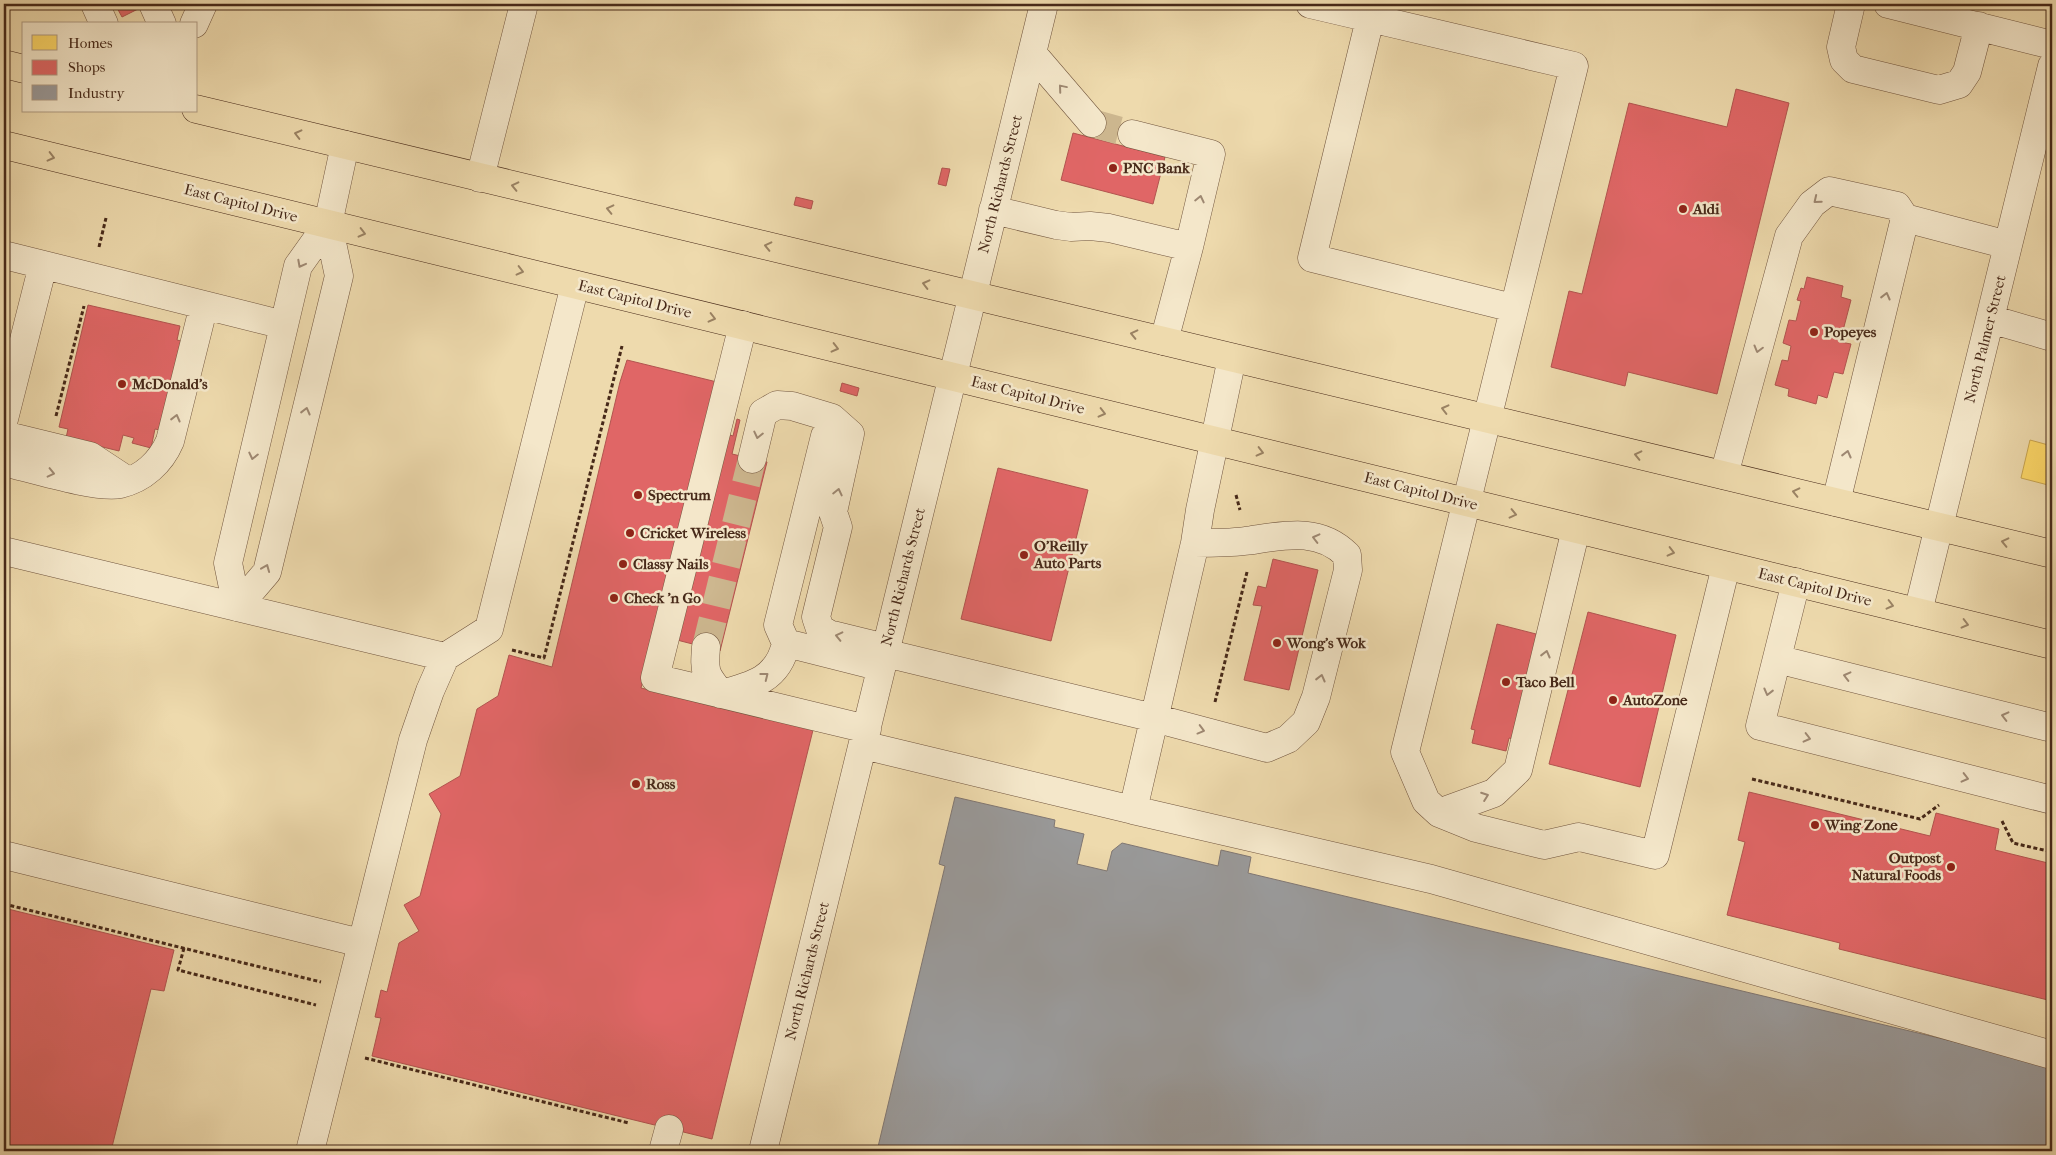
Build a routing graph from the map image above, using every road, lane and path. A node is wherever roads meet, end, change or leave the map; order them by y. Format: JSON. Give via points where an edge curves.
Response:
{"nodes":[{"id":1,"x":95,"y":4,"type":"edge"},
{"id":2,"x":153,"y":4,"type":"edge"},
{"id":3,"x":203,"y":4,"type":"edge"},
{"id":4,"x":524,"y":4,"type":"edge"},
{"id":5,"x":1044,"y":4,"type":"edge"},
{"id":6,"x":1310,"y":4,"type":"edge"},
{"id":7,"x":1851,"y":4,"type":"edge"},
{"id":8,"x":1888,"y":4,"type":"edge"},
{"id":9,"x":1370,"y":19,"type":"junction"},
{"id":10,"x":103,"y":22,"type":"edge"},
{"id":11,"x":161,"y":22,"type":"edge"},
{"id":12,"x":195,"y":22,"type":"edge"},
{"id":13,"x":1979,"y":26,"type":"junction"},
{"id":14,"x":2052,"y":45,"type":"edge"},
{"id":15,"x":1032,"y":53,"type":"junction"},
{"id":16,"x":4,"y":64,"type":"edge"},
{"id":17,"x":2052,"y":66,"type":"edge"},
{"id":18,"x":22,"y":68,"type":"edge"},
{"id":19,"x":198,"y":110,"type":"edge"},
{"id":20,"x":1092,"y":123,"type":"tunnel mouth"},
{"id":21,"x":1132,"y":134,"type":"tunnel mouth"},
{"id":22,"x":4,"y":145,"type":"edge"},
{"id":23,"x":345,"y":145,"type":"junction"},
{"id":24,"x":480,"y":178,"type":"junction"},
{"id":25,"x":993,"y":210,"type":"junction"},
{"id":26,"x":1905,"y":218,"type":"junction"},
{"id":27,"x":328,"y":224,"type":"junction"},
{"id":28,"x":2008,"y":245,"type":"junction"},
{"id":29,"x":1189,"y":247,"type":"junction"},
{"id":30,"x":4,"y":255,"type":"edge"},
{"id":31,"x":43,"y":265,"type":"junction"},
{"id":32,"x":575,"y":285,"type":"junction"},
{"id":33,"x":973,"y":296,"type":"junction"},
{"id":34,"x":86,"y":299,"type":"dead end"},
{"id":35,"x":204,"y":305,"type":"junction"},
{"id":36,"x":1513,"y":308,"type":"junction"},
{"id":37,"x":1990,"y":319,"type":"junction"},
{"id":38,"x":284,"y":325,"type":"junction"},
{"id":39,"x":743,"y":325,"type":"junction"},
{"id":40,"x":2052,"y":336,"type":"edge"},
{"id":41,"x":1164,"y":341,"type":"junction"},
{"id":42,"x":622,"y":346,"type":"dead end"},
{"id":43,"x":1232,"y":358,"type":"junction"},
{"id":44,"x":952,"y":377,"type":"junction"},
{"id":45,"x":4,"y":419,"type":"edge"},
{"id":46,"x":1486,"y":419,"type":"junction"},
{"id":47,"x":4,"y":435,"type":"edge"},
{"id":48,"x":838,"y":435,"type":"junction"},
{"id":49,"x":1216,"y":441,"type":"junction"},
{"id":50,"x":49,"y":446,"type":"junction"},
{"id":51,"x":752,"y":459,"type":"tunnel mouth"},
{"id":52,"x":4,"y":462,"type":"edge"},
{"id":53,"x":1724,"y":475,"type":"junction"},
{"id":54,"x":128,"y":481,"type":"junction"},
{"id":55,"x":1236,"y":494,"type":"dead end"},
{"id":56,"x":1836,"y":502,"type":"junction"},
{"id":57,"x":1466,"y":503,"type":"junction"},
{"id":58,"x":1939,"y":527,"type":"junction"},
{"id":59,"x":1576,"y":529,"type":"junction"},
{"id":60,"x":1247,"y":540,"type":"junction"},
{"id":61,"x":1195,"y":544,"type":"junction"},
{"id":62,"x":4,"y":551,"type":"edge"},
{"id":63,"x":2052,"y":554,"type":"edge"},
{"id":64,"x":1726,"y":566,"type":"junction"},
{"id":65,"x":1796,"y":582,"type":"junction"},
{"id":66,"x":237,"y":607,"type":"junction"},
{"id":67,"x":1918,"y":612,"type":"junction"},
{"id":68,"x":786,"y":643,"type":"junction"},
{"id":69,"x":2052,"y":645,"type":"edge"},
{"id":70,"x":706,"y":647,"type":"tunnel mouth"},
{"id":71,"x":504,"y":652,"type":"dead end"},
{"id":72,"x":884,"y":656,"type":"junction"},
{"id":73,"x":445,"y":657,"type":"junction"},
{"id":74,"x":1777,"y":659,"type":"junction"},
{"id":75,"x":721,"y":694,"type":"junction"},
{"id":76,"x":1154,"y":718,"type":"junction"},
{"id":77,"x":2052,"y":728,"type":"edge"},
{"id":78,"x":1208,"y":732,"type":"junction"},
{"id":79,"x":865,"y":737,"type":"junction"},
{"id":80,"x":1752,"y":779,"type":"dead end"},
{"id":81,"x":2052,"y":800,"type":"edge"},
{"id":82,"x":1947,"y":806,"type":"dead end"},
{"id":83,"x":1133,"y":810,"type":"junction"},
{"id":84,"x":1439,"y":813,"type":"junction"},
{"id":85,"x":2002,"y":820,"type":"dead end"},
{"id":86,"x":2052,"y":852,"type":"edge"},
{"id":87,"x":4,"y":855,"type":"edge"},
{"id":88,"x":4,"y":904,"type":"edge"},
{"id":89,"x":361,"y":944,"type":"junction"},
{"id":90,"x":184,"y":948,"type":"junction"},
{"id":91,"x":327,"y":984,"type":"dead end"},
{"id":92,"x":322,"y":1006,"type":"dead end"},
{"id":93,"x":2052,"y":1055,"type":"edge"},
{"id":94,"x":361,"y":1057,"type":"dead end"},
{"id":95,"x":629,"y":1123,"type":"dead end"},
{"id":96,"x":310,"y":1151,"type":"edge"},
{"id":97,"x":763,"y":1151,"type":"edge"}],
"edges":[{"from":1,"to":10,"type":"street"},
{"from":2,"to":11,"type":"street"},
{"from":3,"to":12,"type":"street"},
{"from":4,"to":24,"type":"street"},
{"from":5,"to":15,"type":"street","name":"North Richards Street"},
{"from":6,"to":9,"type":"street"},
{"from":7,"to":13,"type":"street","via":[[1841,47],[1844,60],[1852,68],[1938,90],[1959,84],[1967,72]]},
{"from":8,"to":13,"type":"street"},
{"from":9,"to":36,"type":"street","via":[[1312,258]]},
{"from":9,"to":36,"type":"street","via":[[1574,66]]},
{"from":13,"to":14,"type":"street"},
{"from":20,"to":15,"type":"street","one_way":true},
{"from":15,"to":25,"type":"street","name":"North Richards Street"},
{"from":16,"to":18,"type":"main road"},
{"from":17,"to":28,"type":"street","name":"North Palmer Street"},
{"from":23,"to":19,"type":"main road","one_way":true},
{"from":29,"to":21,"type":"street","one_way":true,"via":[[1211,154]]},
{"from":22,"to":27,"type":"main road","name":"East Capitol Drive","one_way":true},
{"from":23,"to":24,"type":"main road"},
{"from":23,"to":27,"type":"street"},
{"from":33,"to":24,"type":"main road","one_way":true},
{"from":25,"to":29,"type":"street","via":[[1056,225],[1109,228]]},
{"from":25,"to":33,"type":"street","name":"North Richards Street"},
{"from":26,"to":28,"type":"street"},
{"from":26,"to":53,"type":"street","one_way":true,"via":[[1897,206],[1829,191],[1812,204],[1789,236]]},
{"from":56,"to":26,"type":"street","one_way":true},
{"from":27,"to":32,"type":"main road","name":"East Capitol Drive","one_way":true},
{"from":27,"to":38,"type":"street","one_way":true,"via":[[298,266]]},
{"from":66,"to":27,"type":"street","one_way":true,"via":[[267,572],[334,294],[338,276]]},
{"from":28,"to":37,"type":"street","name":"North Palmer Street"},
{"from":29,"to":41,"type":"street"},
{"from":30,"to":31,"type":"street"},
{"from":31,"to":35,"type":"street"},
{"from":31,"to":45,"type":"street"},
{"from":32,"to":39,"type":"main road","name":"East Capitol Drive","one_way":true},
{"from":32,"to":73,"type":"street","via":[[489,629]]},
{"from":41,"to":33,"type":"main road","one_way":true},
{"from":33,"to":44,"type":"street","name":"North Richards Street"},
{"from":34,"to":50,"type":"path"},
{"from":35,"to":38,"type":"street"},
{"from":54,"to":35,"type":"street","one_way":true,"via":[[139,477],[164,455]]},
{"from":36,"to":46,"type":"street"},
{"from":37,"to":40,"type":"street"},
{"from":37,"to":58,"type":"street","name":"North Palmer Street"},
{"from":38,"to":66,"type":"street","one_way":true,"via":[[228,563]]},
{"from":39,"to":44,"type":"main road","name":"East Capitol Drive","one_way":true},
{"from":39,"to":75,"type":"street","via":[[655,678]]},
{"from":41,"to":43,"type":"main road"},
{"from":42,"to":71,"type":"path","via":[[544,658],[512,650]]},
{"from":46,"to":43,"type":"main road","one_way":true},
{"from":43,"to":49,"type":"street"},
{"from":44,"to":49,"type":"main road","name":"East Capitol Drive","one_way":true},
{"from":44,"to":72,"type":"street","name":"North Richards Street"},
{"from":53,"to":46,"type":"main road","one_way":true},
{"from":46,"to":57,"type":"street"},
{"from":47,"to":50,"type":"street"},
{"from":48,"to":51,"type":"street","one_way":true,"via":[[832,418],[792,406],[776,405],[763,413]]},
{"from":48,"to":68,"type":"street","via":[[778,625]]},
{"from":72,"to":48,"type":"street","one_way":true,"via":[[820,629],[816,617],[838,527],[833,512]]},
{"from":49,"to":57,"type":"main road","name":"East Capitol Drive","one_way":true},
{"from":49,"to":61,"type":"street"},
{"from":50,"to":54,"type":"street","via":[[90,456]]},
{"from":52,"to":54,"type":"street","one_way":true,"via":[[98,484]]},
{"from":56,"to":53,"type":"main road","one_way":true},
{"from":55,"to":60,"type":"path"},
{"from":56,"to":58,"type":"main road"},
{"from":57,"to":59,"type":"main road","name":"East Capitol Drive","one_way":true},
{"from":57,"to":84,"type":"street","via":[[1405,752],[1426,801]]},
{"from":63,"to":58,"type":"main road","one_way":true},
{"from":58,"to":67,"type":"street","name":"North Palmer Street"},
{"from":59,"to":64,"type":"main road","name":"East Capitol Drive","one_way":true},
{"from":84,"to":59,"type":"street","one_way":true,"via":[[1494,792],[1518,770]]},
{"from":60,"to":61,"type":"street"},
{"from":60,"to":78,"type":"path","via":[[1251,556]]},
{"from":78,"to":60,"type":"street","one_way":true,"via":[[1267,748],[1288,739],[1306,722],[1316,697],[1348,570],[1348,556],[1338,546],[1320,539],[1295,534]]},
{"from":61,"to":76,"type":"street"},
{"from":62,"to":66,"type":"street"},
{"from":64,"to":65,"type":"main road","name":"East Capitol Drive"},
{"from":64,"to":84,"type":"street","via":[[1655,855],[1578,837],[1544,844],[1476,828]]},
{"from":65,"to":67,"type":"main road","name":"East Capitol Drive","one_way":true},
{"from":65,"to":74,"type":"street"},
{"from":66,"to":73,"type":"street"},
{"from":67,"to":69,"type":"main road","name":"East Capitol Drive","one_way":true},
{"from":68,"to":72,"type":"street"},
{"from":75,"to":68,"type":"street","one_way":true,"via":[[752,686],[770,675],[784,655]]},
{"from":70,"to":75,"type":"street","via":[[706,674]]},
{"from":72,"to":76,"type":"street"},
{"from":72,"to":79,"type":"street","name":"North Richards Street"},
{"from":73,"to":89,"type":"street","via":[[413,740]]},
{"from":77,"to":74,"type":"street","one_way":true},
{"from":74,"to":81,"type":"street","one_way":true,"via":[[1760,726]]},
{"from":75,"to":79,"type":"street"},
{"from":76,"to":78,"type":"street","one_way":true},
{"from":76,"to":83,"type":"street"},
{"from":79,"to":83,"type":"street"},
{"from":79,"to":97,"type":"street","name":"North Richards Street"},
{"from":80,"to":82,"type":"path","via":[[1920,820],[1938,804]]},
{"from":83,"to":93,"type":"street","via":[[1430,879]]},
{"from":85,"to":86,"type":"path","via":[[2013,843]]},
{"from":87,"to":89,"type":"street"},
{"from":88,"to":90,"type":"path"},
{"from":89,"to":96,"type":"street"},
{"from":90,"to":91,"type":"path"},
{"from":90,"to":92,"type":"path","via":[[178,970]]},
{"from":94,"to":95,"type":"path"}]}
